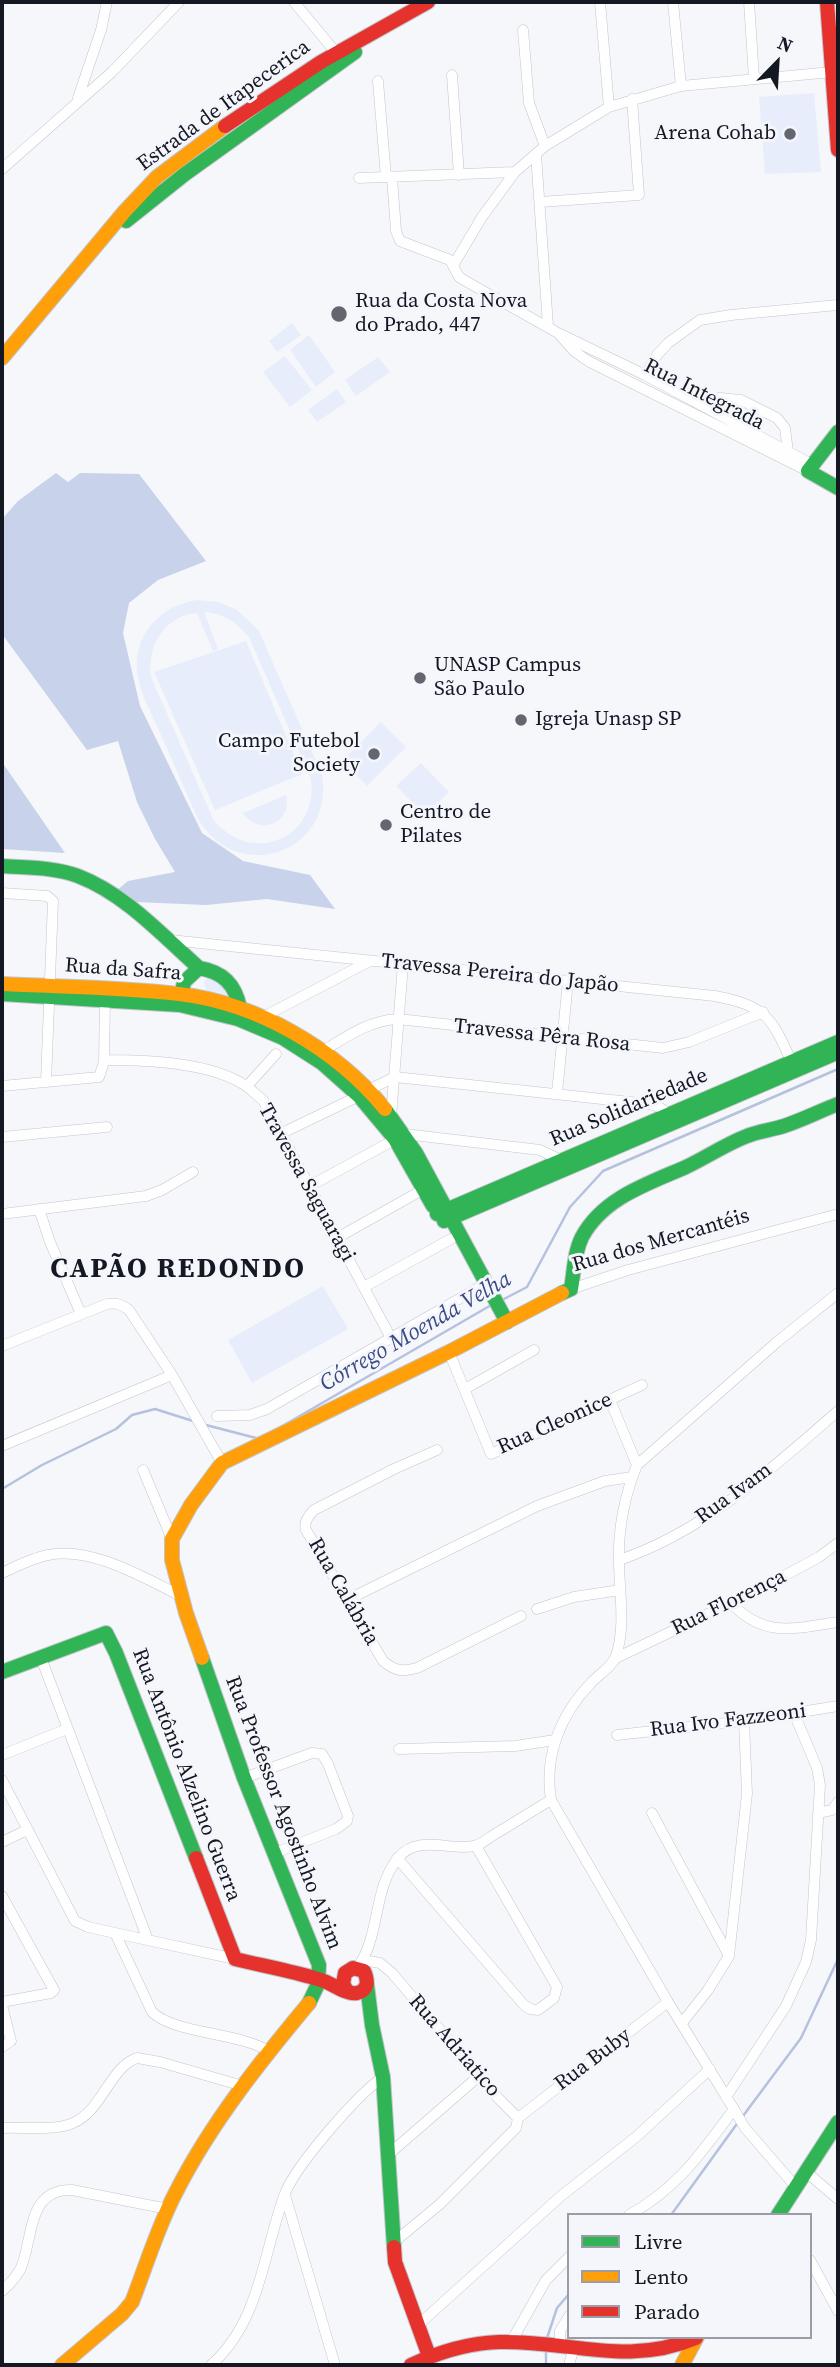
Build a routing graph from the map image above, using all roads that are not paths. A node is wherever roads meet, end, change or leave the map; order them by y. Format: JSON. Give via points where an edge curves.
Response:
{"nodes":[{"id":1,"x":107,"y":2,"type":"edge"},
{"id":2,"x":179,"y":2,"type":"edge"},
{"id":3,"x":294,"y":2,"type":"edge"},
{"id":4,"x":428,"y":2,"type":"edge"},
{"id":5,"x":600,"y":2,"type":"edge"},
{"id":6,"x":673,"y":2,"type":"edge"},
{"id":7,"x":748,"y":2,"type":"edge"},
{"id":8,"x":831,"y":10,"type":"edge"},
{"id":9,"x":523,"y":30,"type":"dead end"},
{"id":10,"x":339,"y":57,"type":"junction"},
{"id":11,"x":452,"y":75,"type":"dead end"},
{"id":12,"x":834,"y":77,"type":"edge"},
{"id":13,"x":754,"y":78,"type":"junction"},
{"id":14,"x":378,"y":81,"type":"dead end"},
{"id":15,"x":681,"y":86,"type":"junction"},
{"id":16,"x":632,"y":99,"type":"junction"},
{"id":17,"x":78,"y":101,"type":"junction"},
{"id":18,"x":608,"y":107,"type":"junction"},
{"id":19,"x":838,"y":140,"type":"edge"},
{"id":20,"x":545,"y":146,"type":"junction"},
{"id":21,"x":838,"y":150,"type":"edge"},
{"id":22,"x":536,"y":154,"type":"junction"},
{"id":23,"x":2,"y":169,"type":"edge"},
{"id":24,"x":515,"y":172,"type":"junction"},
{"id":25,"x":459,"y":175,"type":"junction"},
{"id":26,"x":389,"y":177,"type":"junction"},
{"id":27,"x":359,"y":178,"type":"dead end"},
{"id":28,"x":540,"y":202,"type":"junction"},
{"id":29,"x":454,"y":264,"type":"junction"},
{"id":30,"x":838,"y":306,"type":"edge"},
{"id":31,"x":553,"y":329,"type":"junction"},
{"id":32,"x":7,"y":355,"type":"edge"},
{"id":33,"x":645,"y":375,"type":"junction"},
{"id":34,"x":695,"y":402,"type":"junction"},
{"id":35,"x":838,"y":432,"type":"edge"},
{"id":36,"x":788,"y":452,"type":"junction"},
{"id":37,"x":811,"y":468,"type":"junction"},
{"id":38,"x":838,"y":478,"type":"edge"},
{"id":39,"x":838,"y":488,"type":"edge"},
{"id":40,"x":2,"y":866,"type":"edge"},
{"id":41,"x":2,"y":893,"type":"edge"},
{"id":42,"x":166,"y":940,"type":"junction"},
{"id":43,"x":370,"y":961,"type":"junction"},
{"id":44,"x":403,"y":964,"type":"junction"},
{"id":45,"x":199,"y":968,"type":"junction"},
{"id":46,"x":568,"y":981,"type":"junction"},
{"id":47,"x":2,"y":984,"type":"edge"},
{"id":48,"x":48,"y":991,"type":"junction"},
{"id":49,"x":2,"y":994,"type":"edge"},
{"id":50,"x":105,"y":999,"type":"junction"},
{"id":51,"x":180,"y":999,"type":"junction"},
{"id":52,"x":240,"y":1009,"type":"junction"},
{"id":53,"x":763,"y":1012,"type":"junction"},
{"id":54,"x":263,"y":1017,"type":"junction"},
{"id":55,"x":398,"y":1019,"type":"junction"},
{"id":56,"x":563,"y":1038,"type":"junction"},
{"id":57,"x":838,"y":1042,"type":"edge"},
{"id":58,"x":323,"y":1051,"type":"junction"},
{"id":59,"x":838,"y":1052,"type":"edge"},
{"id":60,"x":276,"y":1054,"type":"dead end"},
{"id":61,"x":104,"y":1060,"type":"junction"},
{"id":62,"x":794,"y":1066,"type":"junction"},
{"id":63,"x":395,"y":1077,"type":"junction"},
{"id":64,"x":46,"y":1082,"type":"junction"},
{"id":65,"x":2,"y":1086,"type":"edge"},
{"id":66,"x":247,"y":1086,"type":"junction"},
{"id":67,"x":364,"y":1093,"type":"junction"},
{"id":68,"x":558,"y":1093,"type":"junction"},
{"id":69,"x":838,"y":1104,"type":"edge"},
{"id":70,"x":669,"y":1114,"type":"junction"},
{"id":71,"x":391,"y":1117,"type":"junction"},
{"id":72,"x":107,"y":1127,"type":"dead end"},
{"id":73,"x":280,"y":1135,"type":"junction"},
{"id":74,"x":2,"y":1137,"type":"edge"},
{"id":75,"x":400,"y":1137,"type":"junction"},
{"id":76,"x":567,"y":1163,"type":"junction"},
{"id":77,"x":193,"y":1172,"type":"dead end"},
{"id":78,"x":310,"y":1186,"type":"junction"},
{"id":79,"x":424,"y":1189,"type":"junction"},
{"id":80,"x":39,"y":1209,"type":"junction"},
{"id":81,"x":2,"y":1213,"type":"edge"},
{"id":82,"x":838,"y":1214,"type":"edge"},
{"id":83,"x":444,"y":1216,"type":"junction"},
{"id":84,"x":337,"y":1238,"type":"junction"},
{"id":85,"x":451,"y":1239,"type":"junction"},
{"id":86,"x":364,"y":1287,"type":"junction"},
{"id":87,"x":482,"y":1288,"type":"junction"},
{"id":88,"x":571,"y":1289,"type":"junction"},
{"id":89,"x":838,"y":1293,"type":"edge"},
{"id":90,"x":81,"y":1314,"type":"junction"},
{"id":91,"x":501,"y":1321,"type":"junction"},
{"id":92,"x":391,"y":1338,"type":"junction"},
{"id":93,"x":2,"y":1346,"type":"edge"},
{"id":94,"x":534,"y":1350,"type":"dead end"},
{"id":95,"x":449,"y":1352,"type":"junction"},
{"id":96,"x":172,"y":1375,"type":"junction"},
{"id":97,"x":642,"y":1385,"type":"dead end"},
{"id":98,"x":465,"y":1388,"type":"junction"},
{"id":99,"x":610,"y":1400,"type":"junction"},
{"id":100,"x":838,"y":1411,"type":"edge"},
{"id":101,"x":217,"y":1416,"type":"dead end"},
{"id":102,"x":2,"y":1446,"type":"edge"},
{"id":103,"x":437,"y":1450,"type":"dead end"},
{"id":104,"x":222,"y":1463,"type":"junction"},
{"id":105,"x":637,"y":1465,"type":"junction"},
{"id":106,"x":143,"y":1470,"type":"dead end"},
{"id":107,"x":632,"y":1477,"type":"junction"},
{"id":108,"x":172,"y":1539,"type":"junction"},
{"id":109,"x":838,"y":1543,"type":"edge"},
{"id":110,"x":619,"y":1560,"type":"junction"},
{"id":111,"x":2,"y":1573,"type":"edge"},
{"id":112,"x":620,"y":1590,"type":"junction"},
{"id":113,"x":181,"y":1596,"type":"junction"},
{"id":114,"x":346,"y":1600,"type":"junction"},
{"id":115,"x":731,"y":1604,"type":"junction"},
{"id":116,"x":537,"y":1609,"type":"dead end"},
{"id":117,"x":521,"y":1616,"type":"dead end"},
{"id":118,"x":838,"y":1622,"type":"edge"},
{"id":119,"x":41,"y":1658,"type":"junction"},
{"id":120,"x":616,"y":1658,"type":"junction"},
{"id":121,"x":2,"y":1672,"type":"edge"},
{"id":122,"x":838,"y":1706,"type":"edge"},
{"id":123,"x":794,"y":1713,"type":"junction"},
{"id":124,"x":744,"y":1721,"type":"junction"},
{"id":125,"x":67,"y":1729,"type":"junction"},
{"id":126,"x":617,"y":1735,"type":"dead end"},
{"id":127,"x":555,"y":1740,"type":"junction"},
{"id":128,"x":399,"y":1749,"type":"dead end"},
{"id":129,"x":2,"y":1755,"type":"edge"},
{"id":130,"x":244,"y":1778,"type":"junction"},
{"id":131,"x":2,"y":1780,"type":"edge"},
{"id":132,"x":551,"y":1800,"type":"junction"},
{"id":133,"x":838,"y":1802,"type":"edge"},
{"id":134,"x":652,"y":1813,"type":"dead end"},
{"id":135,"x":818,"y":1813,"type":"junction"},
{"id":136,"x":27,"y":1830,"type":"junction"},
{"id":137,"x":2,"y":1842,"type":"edge"},
{"id":138,"x":476,"y":1846,"type":"junction"},
{"id":139,"x":275,"y":1853,"type":"junction"},
{"id":140,"x":397,"y":1858,"type":"junction"},
{"id":141,"x":2,"y":1896,"type":"edge"},
{"id":142,"x":115,"y":1933,"type":"junction"},
{"id":143,"x":148,"y":1940,"type":"junction"},
{"id":144,"x":729,"y":1956,"type":"junction"},
{"id":145,"x":235,"y":1959,"type":"junction"},
{"id":146,"x":360,"y":1965,"type":"junction"},
{"id":147,"x":392,"y":1973,"type":"junction"},
{"id":148,"x":320,"y":1979,"type":"junction"},
{"id":149,"x":369,"y":1981,"type":"junction"},
{"id":150,"x":349,"y":1992,"type":"junction"},
{"id":151,"x":668,"y":2002,"type":"junction"},
{"id":152,"x":2,"y":2004,"type":"edge"},
{"id":153,"x":682,"y":2023,"type":"junction"},
{"id":154,"x":372,"y":2025,"type":"junction"},
{"id":155,"x":2,"y":2047,"type":"edge"},
{"id":156,"x":269,"y":2051,"type":"junction"},
{"id":157,"x":710,"y":2069,"type":"junction"},
{"id":158,"x":479,"y":2076,"type":"junction"},
{"id":159,"x":383,"y":2077,"type":"junction"},
{"id":160,"x":243,"y":2086,"type":"junction"},
{"id":161,"x":726,"y":2097,"type":"junction"},
{"id":162,"x":734,"y":2110,"type":"junction"},
{"id":163,"x":518,"y":2118,"type":"junction"},
{"id":164,"x":838,"y":2122,"type":"edge"},
{"id":165,"x":2,"y":2128,"type":"edge"},
{"id":166,"x":389,"y":2154,"type":"junction"},
{"id":167,"x":805,"y":2172,"type":"junction"},
{"id":168,"x":796,"y":2187,"type":"junction"},
{"id":169,"x":284,"y":2194,"type":"junction"},
{"id":170,"x":838,"y":2199,"type":"edge"},
{"id":171,"x":167,"y":2209,"type":"junction"},
{"id":172,"x":782,"y":2212,"type":"edge"},
{"id":173,"x":633,"y":2213,"type":"edge"},
{"id":174,"x":393,"y":2243,"type":"junction"},
{"id":175,"x":567,"y":2259,"type":"edge"},
{"id":176,"x":812,"y":2264,"type":"edge"},
{"id":177,"x":2,"y":2291,"type":"edge"},
{"id":178,"x":838,"y":2311,"type":"edge"},
{"id":179,"x":567,"y":2319,"type":"edge"},
{"id":180,"x":417,"y":2326,"type":"junction"},
{"id":181,"x":696,"y":2339,"type":"edge"},
{"id":182,"x":696,"y":2339,"type":"edge"},
{"id":183,"x":513,"y":2342,"type":"junction"},
{"id":184,"x":563,"y":2348,"type":"junction"},
{"id":185,"x":429,"y":2356,"type":"junction"},
{"id":186,"x":640,"y":2361,"type":"edge"},
{"id":187,"x":62,"y":2365,"type":"edge"},
{"id":188,"x":211,"y":2365,"type":"edge"},
{"id":189,"x":335,"y":2365,"type":"edge"},
{"id":190,"x":411,"y":2365,"type":"edge"},
{"id":191,"x":569,"y":2365,"type":"edge"},
{"id":192,"x":682,"y":2365,"type":"edge"}],
"edges":[{"from":1,"to":17,"type":"street"},
{"from":2,"to":17,"type":"street"},
{"from":3,"to":10,"type":"street"},
{"from":4,"to":10,"type":"street","name":"Estrada de Itapecerica"},
{"from":5,"to":18,"type":"street"},
{"from":6,"to":15,"type":"street"},
{"from":7,"to":13,"type":"street"},
{"from":8,"to":12,"type":"street"},
{"from":9,"to":20,"type":"street","via":[[529,103]]},
{"from":10,"to":32,"type":"street","name":"Estrada de Itapecerica","via":[[99,242]]},
{"from":11,"to":25,"type":"street"},
{"from":12,"to":13,"type":"street"},
{"from":12,"to":19,"type":"street"},
{"from":13,"to":15,"type":"street"},
{"from":14,"to":26,"type":"street"},
{"from":15,"to":16,"type":"street"},
{"from":16,"to":18,"type":"street"},
{"from":16,"to":28,"type":"street","via":[[639,195]]},
{"from":17,"to":23,"type":"street"},
{"from":18,"to":20,"type":"street"},
{"from":19,"to":21,"type":"street"},
{"from":20,"to":22,"type":"street"},
{"from":22,"to":24,"type":"street"},
{"from":22,"to":28,"type":"street"},
{"from":24,"to":25,"type":"street"},
{"from":24,"to":29,"type":"street"},
{"from":25,"to":26,"type":"street"},
{"from":26,"to":27,"type":"street"},
{"from":26,"to":29,"type":"street","name":"Rua Integrada","via":[[400,241]]},
{"from":28,"to":31,"type":"street"},
{"from":29,"to":31,"type":"street","name":"Rua Integrada","via":[[469,283]]},
{"from":30,"to":33,"type":"street","via":[[699,320],[668,343]]},
{"from":31,"to":33,"type":"street","name":"Rua Integrada"},
{"from":31,"to":37,"type":"street","name":"Rua Integrada","via":[[588,360]]},
{"from":33,"to":34,"type":"street","name":"Rua Integrada"},
{"from":34,"to":36,"type":"street","name":"Rua Integrada"},
{"from":34,"to":36,"type":"street","via":[[741,400],[777,418],[785,428]]},
{"from":35,"to":37,"type":"street"},
{"from":36,"to":37,"type":"street","name":"Rua Integrada"},
{"from":37,"to":38,"type":"street","name":"Rua Integrada"},
{"from":37,"to":39,"type":"street","name":"Rua Integrada"},
{"from":40,"to":42,"type":"street","via":[[58,872],[94,883]]},
{"from":41,"to":48,"type":"street","via":[[52,898]]},
{"from":42,"to":43,"type":"street","name":"Travessa Pereira do Japão"},
{"from":42,"to":45,"type":"street"},
{"from":43,"to":44,"type":"street","name":"Travessa Pereira do Japão"},
{"from":43,"to":54,"type":"street"},
{"from":44,"to":46,"type":"street","name":"Travessa Pereira do Japão"},
{"from":44,"to":55,"type":"street"},
{"from":45,"to":51,"type":"street","via":[[186,978]]},
{"from":45,"to":52,"type":"street","via":[[228,979]]},
{"from":46,"to":53,"type":"street","name":"Travessa Pereira do Japão","via":[[715,996]]},
{"from":46,"to":56,"type":"street"},
{"from":47,"to":48,"type":"street","name":"Rua da Safra"},
{"from":48,"to":49,"type":"street","name":"Rua da Safra"},
{"from":48,"to":50,"type":"street","name":"Rua da Safra"},
{"from":48,"to":51,"type":"street","name":"Rua da Safra"},
{"from":48,"to":64,"type":"street"},
{"from":50,"to":51,"type":"street","name":"Rua da Safra"},
{"from":50,"to":61,"type":"street"},
{"from":51,"to":52,"type":"street","name":"Rua da Safra"},
{"from":51,"to":67,"type":"street","via":[[283,1038]]},
{"from":52,"to":54,"type":"street","name":"Rua da Safra"},
{"from":53,"to":56,"type":"street","name":"Travessa Pêra Rosa","via":[[677,1046],[652,1048]]},
{"from":53,"to":62,"type":"street"},
{"from":54,"to":58,"type":"street","name":"Rua da Safra"},
{"from":55,"to":56,"type":"street","name":"Travessa Pêra Rosa"},
{"from":55,"to":58,"type":"street","name":"Travessa Pêra Rosa","via":[[365,1027]]},
{"from":55,"to":63,"type":"street"},
{"from":56,"to":68,"type":"street"},
{"from":57,"to":62,"type":"street","name":"Rua Solidariedade"},
{"from":58,"to":67,"type":"street","name":"Rua da Safra"},
{"from":59,"to":62,"type":"street","name":"Rua Solidariedade"},
{"from":60,"to":66,"type":"street"},
{"from":61,"to":64,"type":"street","via":[[99,1077]]},
{"from":61,"to":66,"type":"street","name":"Travessa Saguaragi","via":[[173,1063]]},
{"from":62,"to":70,"type":"street","name":"Rua Solidariedade"},
{"from":62,"to":76,"type":"street","name":"Rua Solidariedade"},
{"from":63,"to":67,"type":"street"},
{"from":63,"to":68,"type":"street"},
{"from":63,"to":71,"type":"street"},
{"from":64,"to":65,"type":"street"},
{"from":66,"to":73,"type":"street","name":"Travessa Saguaragi","via":[[263,1100]]},
{"from":67,"to":71,"type":"street"},
{"from":67,"to":73,"type":"street"},
{"from":67,"to":75,"type":"street"},
{"from":68,"to":70,"type":"street","via":[[649,1104]]},
{"from":69,"to":88,"type":"street","via":[[721,1147],[610,1204],[577,1248]]},
{"from":70,"to":76,"type":"street","name":"Rua Solidariedade"},
{"from":71,"to":75,"type":"street"},
{"from":72,"to":74,"type":"street"},
{"from":73,"to":78,"type":"street","name":"Travessa Saguaragi"},
{"from":75,"to":76,"type":"street","via":[[540,1150]]},
{"from":75,"to":78,"type":"street"},
{"from":75,"to":79,"type":"street"},
{"from":75,"to":83,"type":"street"},
{"from":76,"to":83,"type":"street","name":"Rua Solidariedade"},
{"from":77,"to":80,"type":"street","via":[[146,1196]]},
{"from":78,"to":84,"type":"street","name":"Travessa Saguaragi"},
{"from":79,"to":83,"type":"street"},
{"from":79,"to":84,"type":"street"},
{"from":80,"to":81,"type":"street"},
{"from":80,"to":90,"type":"street"},
{"from":82,"to":88,"type":"street","name":"Rua dos Mercantéis"},
{"from":83,"to":85,"type":"street"},
{"from":83,"to":87,"type":"street"},
{"from":84,"to":86,"type":"street","name":"Travessa Saguaragi"},
{"from":85,"to":86,"type":"street"},
{"from":85,"to":87,"type":"street"},
{"from":86,"to":92,"type":"street","name":"Travessa Saguaragi"},
{"from":87,"to":91,"type":"street"},
{"from":87,"to":92,"type":"street"},
{"from":88,"to":91,"type":"street","name":"Rua dos Mercantéis"},
{"from":89,"to":105,"type":"street"},
{"from":90,"to":93,"type":"street"},
{"from":90,"to":96,"type":"street","via":[[112,1303],[129,1310]]},
{"from":91,"to":95,"type":"street","name":"Rua dos Mercantéis"},
{"from":92,"to":101,"type":"street","via":[[257,1414]]},
{"from":94,"to":98,"type":"street"},
{"from":95,"to":98,"type":"street","name":"Rua Cleonice"},
{"from":95,"to":104,"type":"street","name":"Rua dos Mercantéis"},
{"from":96,"to":102,"type":"street"},
{"from":96,"to":104,"type":"street"},
{"from":97,"to":99,"type":"street","name":"Rua Cleonice"},
{"from":98,"to":99,"type":"street","name":"Rua Cleonice","via":[[491,1454]]},
{"from":99,"to":105,"type":"street"},
{"from":100,"to":110,"type":"street","name":"Rua Ivam","via":[[731,1500],[671,1537]]},
{"from":103,"to":114,"type":"street","name":"Rua Calábria","via":[[363,1484],[308,1517],[306,1530]]},
{"from":104,"to":108,"type":"street","name":"Rua dos Mercantéis"},
{"from":105,"to":107,"type":"street"},
{"from":106,"to":108,"type":"street"},
{"from":107,"to":110,"type":"street","via":[[620,1529]]},
{"from":107,"to":114,"type":"street","via":[[605,1481],[537,1506]]},
{"from":108,"to":113,"type":"street"},
{"from":109,"to":115,"type":"street","name":"Rua Florença"},
{"from":110,"to":112,"type":"street"},
{"from":111,"to":113,"type":"street","via":[[47,1555],[73,1553],[104,1560]]},
{"from":112,"to":116,"type":"street"},
{"from":112,"to":120,"type":"street"},
{"from":113,"to":130,"type":"street","name":"Rua Professor Agostinho Alvim"},
{"from":114,"to":117,"type":"street","name":"Rua Calábria","via":[[383,1661],[398,1671]]},
{"from":115,"to":118,"type":"street","via":[[760,1625],[786,1628]]},
{"from":115,"to":120,"type":"street","name":"Rua Florença"},
{"from":119,"to":121,"type":"street","name":"Rua Antônio Alzelino Guerra"},
{"from":119,"to":125,"type":"street"},
{"from":119,"to":145,"type":"street","name":"Rua Antônio Alzelino Guerra","via":[[106,1633]]},
{"from":120,"to":127,"type":"street","name":"Rua Florença","via":[[584,1690]]},
{"from":122,"to":123,"type":"street","name":"Rua Ivo Fazzeoni"},
{"from":123,"to":124,"type":"street","name":"Rua Ivo Fazzeoni"},
{"from":123,"to":135,"type":"street","via":[[817,1768]]},
{"from":124,"to":126,"type":"street","name":"Rua Ivo Fazzeoni"},
{"from":124,"to":144,"type":"street","via":[[747,1794]]},
{"from":125,"to":129,"type":"street"},
{"from":125,"to":143,"type":"street"},
{"from":127,"to":128,"type":"street","via":[[515,1746]]},
{"from":127,"to":132,"type":"street","name":"Rua Florença","via":[[549,1769]]},
{"from":130,"to":139,"type":"street","name":"Rua Professor Agostinho Alvim"},
{"from":130,"to":139,"type":"street","via":[[312,1753],[322,1754],[328,1764],[347,1821]]},
{"from":131,"to":136,"type":"street"},
{"from":132,"to":138,"type":"street"},
{"from":132,"to":151,"type":"street"},
{"from":133,"to":135,"type":"street"},
{"from":134,"to":144,"type":"street"},
{"from":135,"to":161,"type":"street","via":[[806,1962],[786,2006]]},
{"from":136,"to":137,"type":"street"},
{"from":136,"to":142,"type":"street","via":[[75,1921]]},
{"from":138,"to":140,"type":"street","via":[[424,1845]]},
{"from":138,"to":140,"type":"street","via":[[557,1987],[554,1998],[538,2010],[524,2005]]},
{"from":139,"to":148,"type":"street","name":"Rua Professor Agostinho Alvim"},
{"from":140,"to":146,"type":"street"},
{"from":141,"to":152,"type":"street","via":[[54,1990]]},
{"from":142,"to":143,"type":"street"},
{"from":142,"to":156,"type":"street","via":[[157,2017]]},
{"from":143,"to":145,"type":"street"},
{"from":144,"to":153,"type":"street"},
{"from":145,"to":148,"type":"street"},
{"from":146,"to":147,"type":"street","name":"Rua Adriatico","via":[[386,1967]]},
{"from":146,"to":148,"type":"street"},
{"from":146,"to":149,"type":"street"},
{"from":146,"to":150,"type":"street","via":[[342,1980]]},
{"from":147,"to":149,"type":"street","via":[[381,1971]]},
{"from":147,"to":158,"type":"street","name":"Rua Adriatico"},
{"from":148,"to":150,"type":"street"},
{"from":148,"to":156,"type":"street","name":"Rua Professor Agostinho Alvim","via":[[310,2003]]},
{"from":149,"to":150,"type":"street","via":[[363,1992]]},
{"from":149,"to":154,"type":"street"},
{"from":150,"to":154,"type":"street"},
{"from":151,"to":153,"type":"street"},
{"from":151,"to":163,"type":"street","name":"Rua Buby"},
{"from":152,"to":155,"type":"street","via":[[11,2041]]},
{"from":153,"to":157,"type":"street"},
{"from":154,"to":159,"type":"street"},
{"from":156,"to":160,"type":"street","name":"Rua Professor Agostinho Alvim"},
{"from":157,"to":161,"type":"street"},
{"from":157,"to":180,"type":"street"},
{"from":158,"to":163,"type":"street","name":"Rua Adriatico"},
{"from":158,"to":166,"type":"street"},
{"from":159,"to":166,"type":"street"},
{"from":159,"to":169,"type":"street","via":[[346,2113]]},
{"from":160,"to":165,"type":"street","via":[[137,2058],[74,2123]]},
{"from":160,"to":171,"type":"street","name":"Rua Professor Agostinho Alvim"},
{"from":161,"to":162,"type":"street"},
{"from":162,"to":168,"type":"street"},
{"from":162,"to":173,"type":"street","via":[[673,2185]]},
{"from":163,"to":174,"type":"street","name":"Rua Buby","via":[[516,2129]]},
{"from":164,"to":167,"type":"street"},
{"from":166,"to":174,"type":"street"},
{"from":167,"to":168,"type":"street"},
{"from":167,"to":170,"type":"street"},
{"from":168,"to":172,"type":"street"},
{"from":169,"to":188,"type":"street","via":[[247,2318]]},
{"from":169,"to":189,"type":"street"},
{"from":171,"to":177,"type":"street","via":[[72,2190],[51,2193],[33,2218],[19,2272]]},
{"from":171,"to":187,"type":"street","name":"Rua Professor Agostinho Alvim","via":[[132,2302]]},
{"from":174,"to":180,"type":"street"},
{"from":175,"to":183,"type":"street","via":[[541,2287]]},
{"from":176,"to":178,"type":"street"},
{"from":179,"to":184,"type":"street","via":[[560,2330]]},
{"from":180,"to":185,"type":"street"},
{"from":181,"to":186,"type":"street"},
{"from":182,"to":192,"type":"street"},
{"from":183,"to":184,"type":"street"},
{"from":183,"to":185,"type":"street","via":[[471,2344]]},
{"from":184,"to":186,"type":"street"},
{"from":184,"to":191,"type":"street"},
{"from":185,"to":190,"type":"street"}]}
